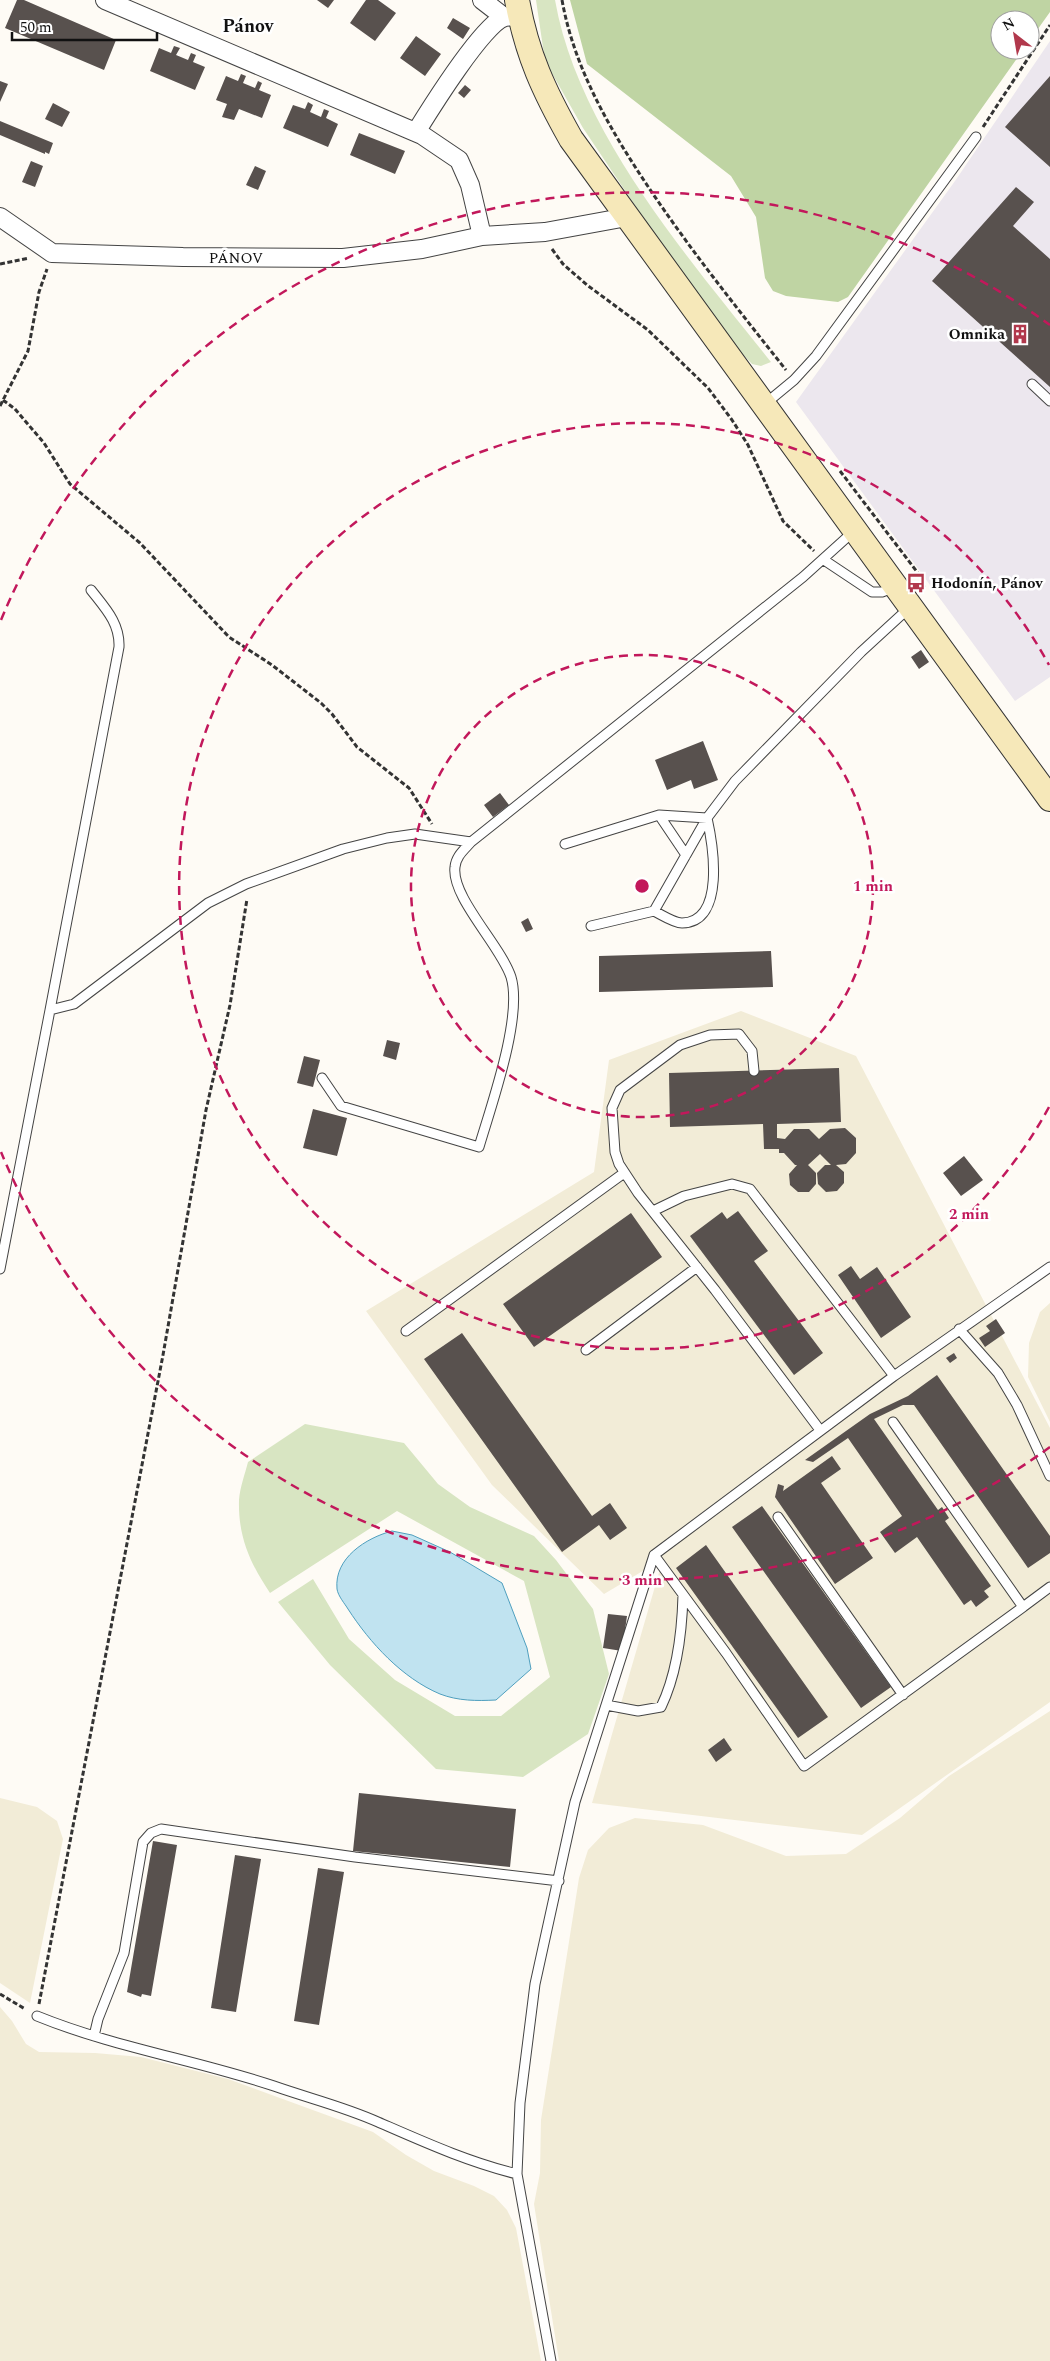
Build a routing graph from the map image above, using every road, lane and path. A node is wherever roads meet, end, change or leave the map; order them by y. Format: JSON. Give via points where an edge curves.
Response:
{"nodes":[{"id":1,"x":105,"y":0,"type":"edge"},
{"id":2,"x":482,"y":0,"type":"edge"},
{"id":3,"x":562,"y":0,"type":"edge"},
{"id":4,"x":514,"y":11,"type":"edge"},
{"id":5,"x":1050,"y":25,"type":"edge"},
{"id":6,"x":416,"y":132,"type":"junction"},
{"id":7,"x":976,"y":137,"type":"joint"},
{"id":8,"x":0,"y":217,"type":"edge"},
{"id":9,"x":627,"y":217,"type":"junction"},
{"id":10,"x":545,"y":232,"type":"junction"},
{"id":11,"x":482,"y":236,"type":"junction"},
{"id":12,"x":52,"y":253,"type":"junction"},
{"id":13,"x":0,"y":264,"type":"edge"},
{"id":14,"x":794,"y":380,"type":"junction"},
{"id":15,"x":1032,"y":384,"type":"dead end"},
{"id":16,"x":3,"y":400,"type":"junction"},
{"id":17,"x":1050,"y":401,"type":"edge"},
{"id":18,"x":0,"y":406,"type":"edge"},
{"id":19,"x":763,"y":406,"type":"junction"},
{"id":20,"x":854,"y":531,"type":"junction"},
{"id":21,"x":824,"y":560,"type":"junction"},
{"id":22,"x":895,"y":587,"type":"junction"},
{"id":23,"x":91,"y":590,"type":"dead end"},
{"id":24,"x":910,"y":606,"type":"junction"},
{"id":25,"x":1050,"y":799,"type":"edge"},
{"id":26,"x":659,"y":815,"type":"junction"},
{"id":27,"x":707,"y":818,"type":"junction"},
{"id":28,"x":440,"y":837,"type":"junction"},
{"id":29,"x":471,"y":842,"type":"junction"},
{"id":30,"x":565,"y":844,"type":"dead end"},
{"id":31,"x":686,"y":855,"type":"junction"},
{"id":32,"x":250,"y":883,"type":"junction"},
{"id":33,"x":654,"y":911,"type":"junction"},
{"id":34,"x":591,"y":926,"type":"dead end"},
{"id":35,"x":50,"y":1010,"type":"junction"},
{"id":36,"x":754,"y":1070,"type":"dead end"},
{"id":37,"x":322,"y":1078,"type":"dead end"},
{"id":38,"x":624,"y":1173,"type":"junction"},
{"id":39,"x":653,"y":1211,"type":"junction"},
{"id":40,"x":697,"y":1267,"type":"junction"},
{"id":41,"x":1050,"y":1267,"type":"edge"},
{"id":42,"x":0,"y":1269,"type":"edge"},
{"id":43,"x":959,"y":1328,"type":"junction"},
{"id":44,"x":406,"y":1331,"type":"dead end"},
{"id":45,"x":586,"y":1350,"type":"dead end"},
{"id":46,"x":894,"y":1376,"type":"junction"},
{"id":47,"x":893,"y":1422,"type":"dead end"},
{"id":48,"x":820,"y":1430,"type":"junction"},
{"id":49,"x":1050,"y":1476,"type":"edge"},
{"id":50,"x":778,"y":1517,"type":"dead end"},
{"id":51,"x":654,"y":1556,"type":"junction"},
{"id":52,"x":1050,"y":1587,"type":"edge"},
{"id":53,"x":683,"y":1595,"type":"junction"},
{"id":54,"x":1023,"y":1607,"type":"junction"},
{"id":55,"x":903,"y":1695,"type":"junction"},
{"id":56,"x":606,"y":1705,"type":"junction"},
{"id":57,"x":559,"y":1880,"type":"junction"},
{"id":58,"x":0,"y":1994,"type":"edge"},
{"id":59,"x":37,"y":2016,"type":"junction"},
{"id":60,"x":94,"y":2036,"type":"junction"},
{"id":61,"x":517,"y":2174,"type":"junction"},
{"id":62,"x":551,"y":2361,"type":"edge"}],
"edges":[{"from":1,"to":6,"type":"street"},
{"from":2,"to":4,"type":"street"},
{"from":3,"to":14,"type":"path","via":[[580,67],[619,143],[680,236]]},
{"from":4,"to":6,"type":"street","via":[[493,25],[448,79]]},
{"from":4,"to":9,"type":"main road","via":[[545,94],[571,139]]},
{"from":5,"to":7,"type":"path"},
{"from":6,"to":11,"type":"street","via":[[459,160],[470,185]]},
{"from":7,"to":14,"type":"lane","via":[[816,356]]},
{"from":8,"to":12,"type":"street"},
{"from":9,"to":10,"type":"street","name":"PÁNOV"},
{"from":9,"to":19,"type":"main road"},
{"from":10,"to":11,"type":"street","name":"PÁNOV"},
{"from":10,"to":21,"type":"path","via":[[563,264],[648,330],[708,388],[748,445],[783,520]]},
{"from":11,"to":12,"type":"street","name":"PÁNOV","via":[[422,249],[343,258]]},
{"from":12,"to":13,"type":"path"},
{"from":12,"to":16,"type":"path","via":[[39,292],[28,351]]},
{"from":14,"to":19,"type":"lane"},
{"from":15,"to":17,"type":"lane"},
{"from":16,"to":18,"type":"path"},
{"from":16,"to":28,"type":"path","via":[[35,432],[70,484],[140,543],[229,637],[272,665],[332,714],[357,747],[409,788]]},
{"from":19,"to":20,"type":"main road"},
{"from":20,"to":21,"type":"lane"},
{"from":20,"to":22,"type":"main road"},
{"from":21,"to":22,"type":"lane","via":[[872,592]]},
{"from":21,"to":29,"type":"lane"},
{"from":22,"to":24,"type":"main road"},
{"from":23,"to":35,"type":"lane","via":[[114,619],[120,633],[119,647]]},
{"from":24,"to":25,"type":"main road"},
{"from":24,"to":27,"type":"lane","via":[[735,781]]},
{"from":26,"to":27,"type":"lane"},
{"from":26,"to":30,"type":"lane"},
{"from":26,"to":31,"type":"lane"},
{"from":27,"to":31,"type":"lane"},
{"from":27,"to":33,"type":"lane","via":[[714,851],[712,890],[707,910],[691,922],[681,923]]},
{"from":28,"to":29,"type":"lane"},
{"from":28,"to":32,"type":"lane","via":[[415,834],[365,842]]},
{"from":29,"to":37,"type":"lane","via":[[458,856],[455,878],[506,964],[514,991],[511,1028],[479,1147],[341,1106]]},
{"from":31,"to":33,"type":"lane"},
{"from":32,"to":35,"type":"lane","via":[[208,903],[74,1004]]},
{"from":32,"to":59,"type":"path","via":[[230,1005],[206,1110],[158,1384]]},
{"from":33,"to":34,"type":"lane"},
{"from":35,"to":42,"type":"lane"},
{"from":36,"to":38,"type":"lane","via":[[752,1051],[739,1034],[710,1035],[680,1045],[620,1090],[612,1108],[615,1152]]},
{"from":38,"to":39,"type":"lane"},
{"from":38,"to":44,"type":"lane"},
{"from":39,"to":40,"type":"lane"},
{"from":39,"to":46,"type":"lane","via":[[684,1196],[732,1184],[750,1189]]},
{"from":40,"to":45,"type":"lane"},
{"from":40,"to":48,"type":"lane"},
{"from":41,"to":43,"type":"lane"},
{"from":43,"to":46,"type":"lane"},
{"from":43,"to":49,"type":"lane","via":[[998,1373],[1017,1405]]},
{"from":46,"to":48,"type":"lane"},
{"from":47,"to":54,"type":"lane"},
{"from":48,"to":51,"type":"lane"},
{"from":50,"to":55,"type":"lane"},
{"from":51,"to":53,"type":"lane"},
{"from":51,"to":56,"type":"lane"},
{"from":52,"to":54,"type":"lane"},
{"from":53,"to":55,"type":"lane","via":[[804,1766]]},
{"from":53,"to":56,"type":"lane","via":[[669,1690],[661,1707],[638,1711]]},
{"from":54,"to":55,"type":"lane"},
{"from":56,"to":57,"type":"lane","via":[[575,1802]]},
{"from":57,"to":60,"type":"lane","via":[[355,1857],[161,1829],[151,1833],[144,1842],[124,1953]]},
{"from":57,"to":61,"type":"lane","via":[[535,1984],[520,2103]]},
{"from":58,"to":59,"type":"path"},
{"from":59,"to":60,"type":"lane"},
{"from":60,"to":61,"type":"lane","via":[[245,2076],[377,2121],[401,2134],[486,2167]]},
{"from":61,"to":62,"type":"lane"}]}
